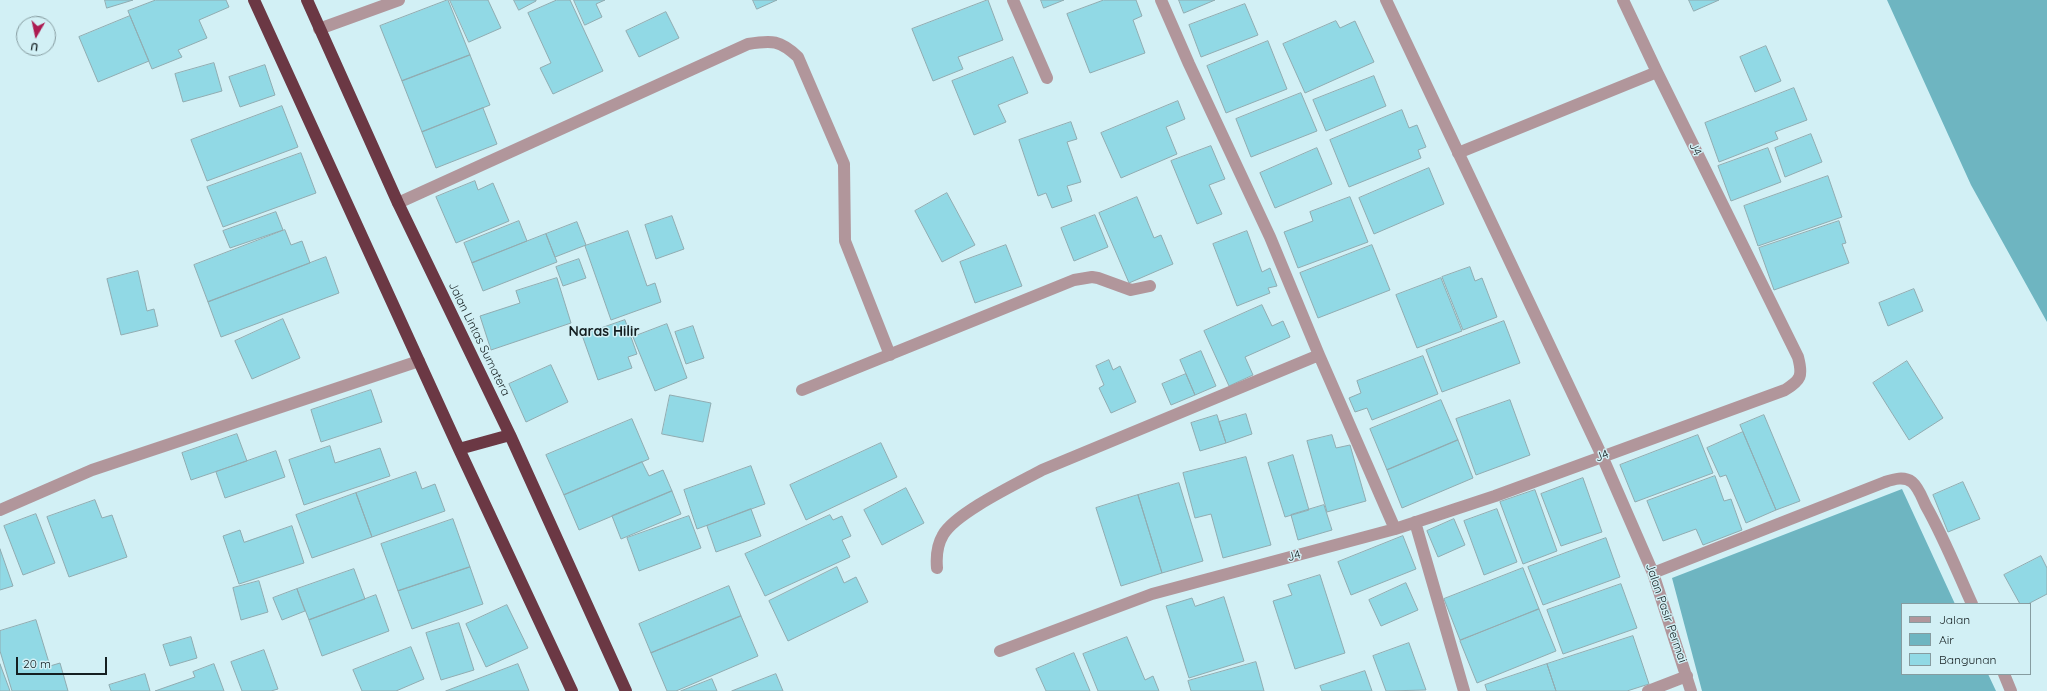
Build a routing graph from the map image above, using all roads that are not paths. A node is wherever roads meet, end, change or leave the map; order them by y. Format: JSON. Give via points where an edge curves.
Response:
{"nodes":[{"id":1,"x":254,"y":0,"type":"edge"},
{"id":2,"x":307,"y":0,"type":"edge"},
{"id":3,"x":399,"y":0,"type":"edge"},
{"id":4,"x":1013,"y":0,"type":"edge"},
{"id":5,"x":1161,"y":0,"type":"edge"},
{"id":6,"x":1386,"y":0,"type":"edge"},
{"id":7,"x":1623,"y":0,"type":"edge"},
{"id":8,"x":319,"y":29,"type":"junction"},
{"id":9,"x":1657,"y":72,"type":"junction"},
{"id":10,"x":1047,"y":78,"type":"dead end"},
{"id":11,"x":1458,"y":153,"type":"junction"},
{"id":12,"x":398,"y":203,"type":"junction"},
{"id":13,"x":1150,"y":286,"type":"dead end"},
{"id":14,"x":890,"y":355,"type":"junction"},
{"id":15,"x":1319,"y":355,"type":"junction"},
{"id":16,"x":419,"y":361,"type":"junction"},
{"id":17,"x":802,"y":390,"type":"dead end"},
{"id":18,"x":510,"y":435,"type":"junction"},
{"id":19,"x":459,"y":449,"type":"junction"},
{"id":20,"x":1602,"y":456,"type":"junction"},
{"id":21,"x":0,"y":510,"type":"edge"},
{"id":22,"x":1415,"y":522,"type":"junction"},
{"id":23,"x":1395,"y":529,"type":"junction"},
{"id":24,"x":937,"y":568,"type":"dead end"},
{"id":25,"x":1653,"y":573,"type":"junction"},
{"id":26,"x":1972,"y":603,"type":"edge"},
{"id":27,"x":1000,"y":651,"type":"dead end"},
{"id":28,"x":2004,"y":675,"type":"edge"},
{"id":29,"x":1687,"y":676,"type":"junction"},
{"id":30,"x":572,"y":691,"type":"edge"},
{"id":31,"x":626,"y":691,"type":"edge"},
{"id":32,"x":1464,"y":691,"type":"edge"},
{"id":33,"x":1648,"y":691,"type":"edge"},
{"id":34,"x":1691,"y":691,"type":"edge"},
{"id":35,"x":2011,"y":691,"type":"edge"}],
"edges":[{"from":1,"to":16,"type":"highway"},
{"from":2,"to":8,"type":"highway","name":"Jalan Lintas Sumatera"},
{"from":3,"to":8,"type":"street"},
{"from":4,"to":10,"type":"street"},
{"from":5,"to":15,"type":"street","via":[[1270,237]]},
{"from":6,"to":11,"type":"street","name":"Jalan Pasir Permai"},
{"from":7,"to":9,"type":"street","name":"J4"},
{"from":8,"to":12,"type":"highway","name":"Jalan Lintas Sumatera"},
{"from":9,"to":11,"type":"street"},
{"from":9,"to":20,"type":"street","name":"J4","via":[[1798,357],[1802,371],[1797,383],[1785,390]]},
{"from":11,"to":20,"type":"street","name":"Jalan Pasir Permai"},
{"from":12,"to":14,"type":"street","via":[[748,44],[768,41],[786,46],[798,57],[844,164],[845,241]]},
{"from":12,"to":18,"type":"highway","name":"Jalan Lintas Sumatera"},
{"from":13,"to":14,"type":"street","via":[[1132,290],[1098,278],[1074,280]]},
{"from":14,"to":17,"type":"street"},
{"from":15,"to":23,"type":"street"},
{"from":15,"to":24,"type":"street","via":[[1042,470],[1004,490],[955,520],[943,534],[938,546]]},
{"from":16,"to":19,"type":"highway"},
{"from":16,"to":21,"type":"street","via":[[92,470]]},
{"from":18,"to":19,"type":"highway"},
{"from":18,"to":31,"type":"highway","name":"Jalan Lintas Sumatera"},
{"from":19,"to":30,"type":"highway"},
{"from":20,"to":22,"type":"street","name":"J4","via":[[1495,496]]},
{"from":20,"to":25,"type":"street","name":"Jalan Pasir Permai"},
{"from":22,"to":23,"type":"street","name":"J4"},
{"from":22,"to":32,"type":"street"},
{"from":23,"to":27,"type":"street","name":"J4","via":[[1152,594]]},
{"from":25,"to":26,"type":"street","via":[[1885,482],[1905,479],[1917,488],[1939,529]]},
{"from":25,"to":29,"type":"street","name":"Jalan Pasir Permai"},
{"from":28,"to":35,"type":"street"},
{"from":29,"to":33,"type":"street"},
{"from":29,"to":34,"type":"street","name":"Jalan Pasir Permai"}]}
